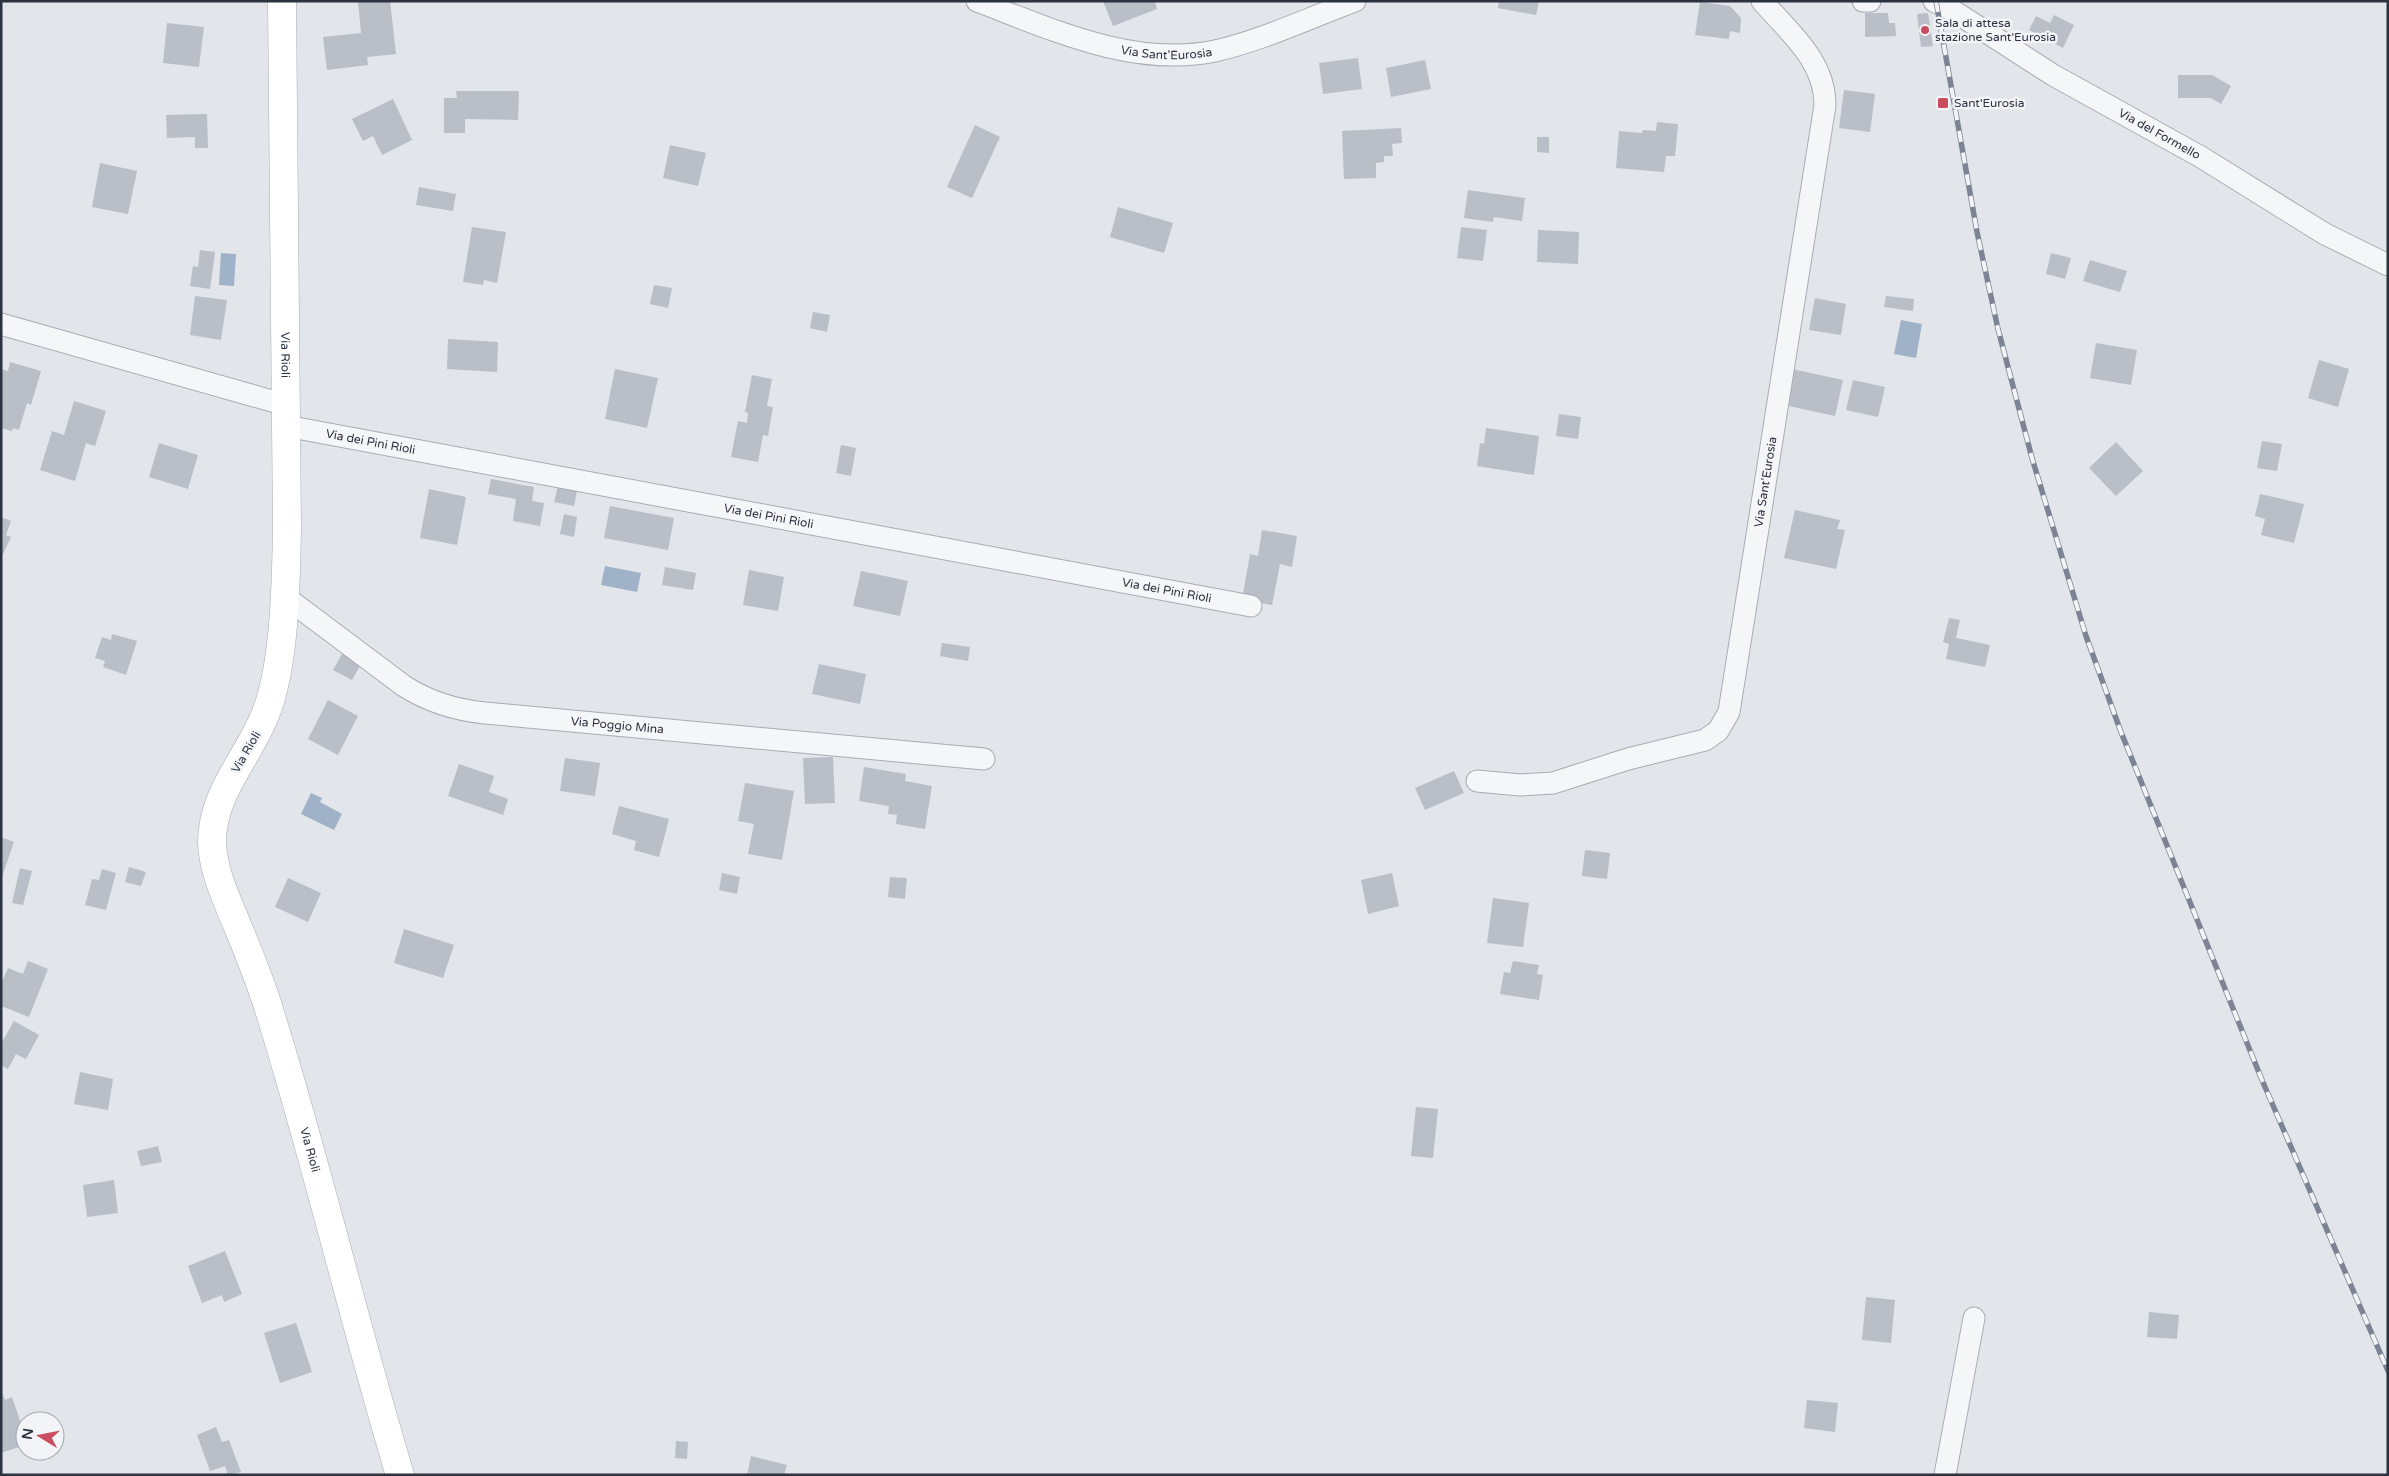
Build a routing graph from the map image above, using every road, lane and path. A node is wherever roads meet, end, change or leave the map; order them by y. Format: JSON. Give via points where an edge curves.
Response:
{"nodes":[{"id":1,"x":282,"y":1,"type":"edge"},
{"id":2,"x":977,"y":1,"type":"edge"},
{"id":3,"x":1355,"y":1,"type":"edge"},
{"id":4,"x":1762,"y":1,"type":"edge"},
{"id":5,"x":1863,"y":1,"type":"edge"},
{"id":6,"x":1870,"y":1,"type":"edge"},
{"id":7,"x":1934,"y":1,"type":"edge"},
{"id":8,"x":2388,"y":265,"type":"edge"},
{"id":9,"x":1,"y":324,"type":"edge"},
{"id":10,"x":286,"y":416,"type":"junction"},
{"id":11,"x":284,"y":596,"type":"junction"},
{"id":12,"x":1251,"y":606,"type":"dead end"},
{"id":13,"x":984,"y":759,"type":"dead end"},
{"id":14,"x":1477,"y":782,"type":"dead end"},
{"id":15,"x":1974,"y":1318,"type":"dead end"},
{"id":16,"x":400,"y":1475,"type":"edge"},
{"id":17,"x":1945,"y":1475,"type":"edge"}],
"edges":[{"from":1,"to":10,"type":"main road","name":"Via Rioli"},
{"from":2,"to":3,"type":"street","name":"Via Sant'Eurosia","via":[[1092,42],[1138,52],[1182,55],[1232,46]]},
{"from":4,"to":14,"type":"street","name":"Via Sant'Eurosia","via":[[1816,65],[1824,86],[1825,105],[1729,712],[1718,731],[1705,740],[1628,759],[1558,782],[1528,785]]},
{"from":5,"to":6,"type":"street"},
{"from":7,"to":8,"type":"street","name":"Via del Formello","via":[[2053,75],[2201,157],[2325,234]]},
{"from":9,"to":10,"type":"street","name":"Via dei Pini Rioli"},
{"from":10,"to":11,"type":"main road","name":"Via Rioli"},
{"from":10,"to":12,"type":"street","name":"Via dei Pini Rioli"},
{"from":11,"to":13,"type":"street","name":"Via Poggio Mina","via":[[404,686],[452,708]]},
{"from":11,"to":16,"type":"main road","name":"Via Rioli","via":[[272,694],[256,735],[225,789],[215,820],[213,851],[219,880],[271,1015]]},
{"from":15,"to":17,"type":"street"}]}
